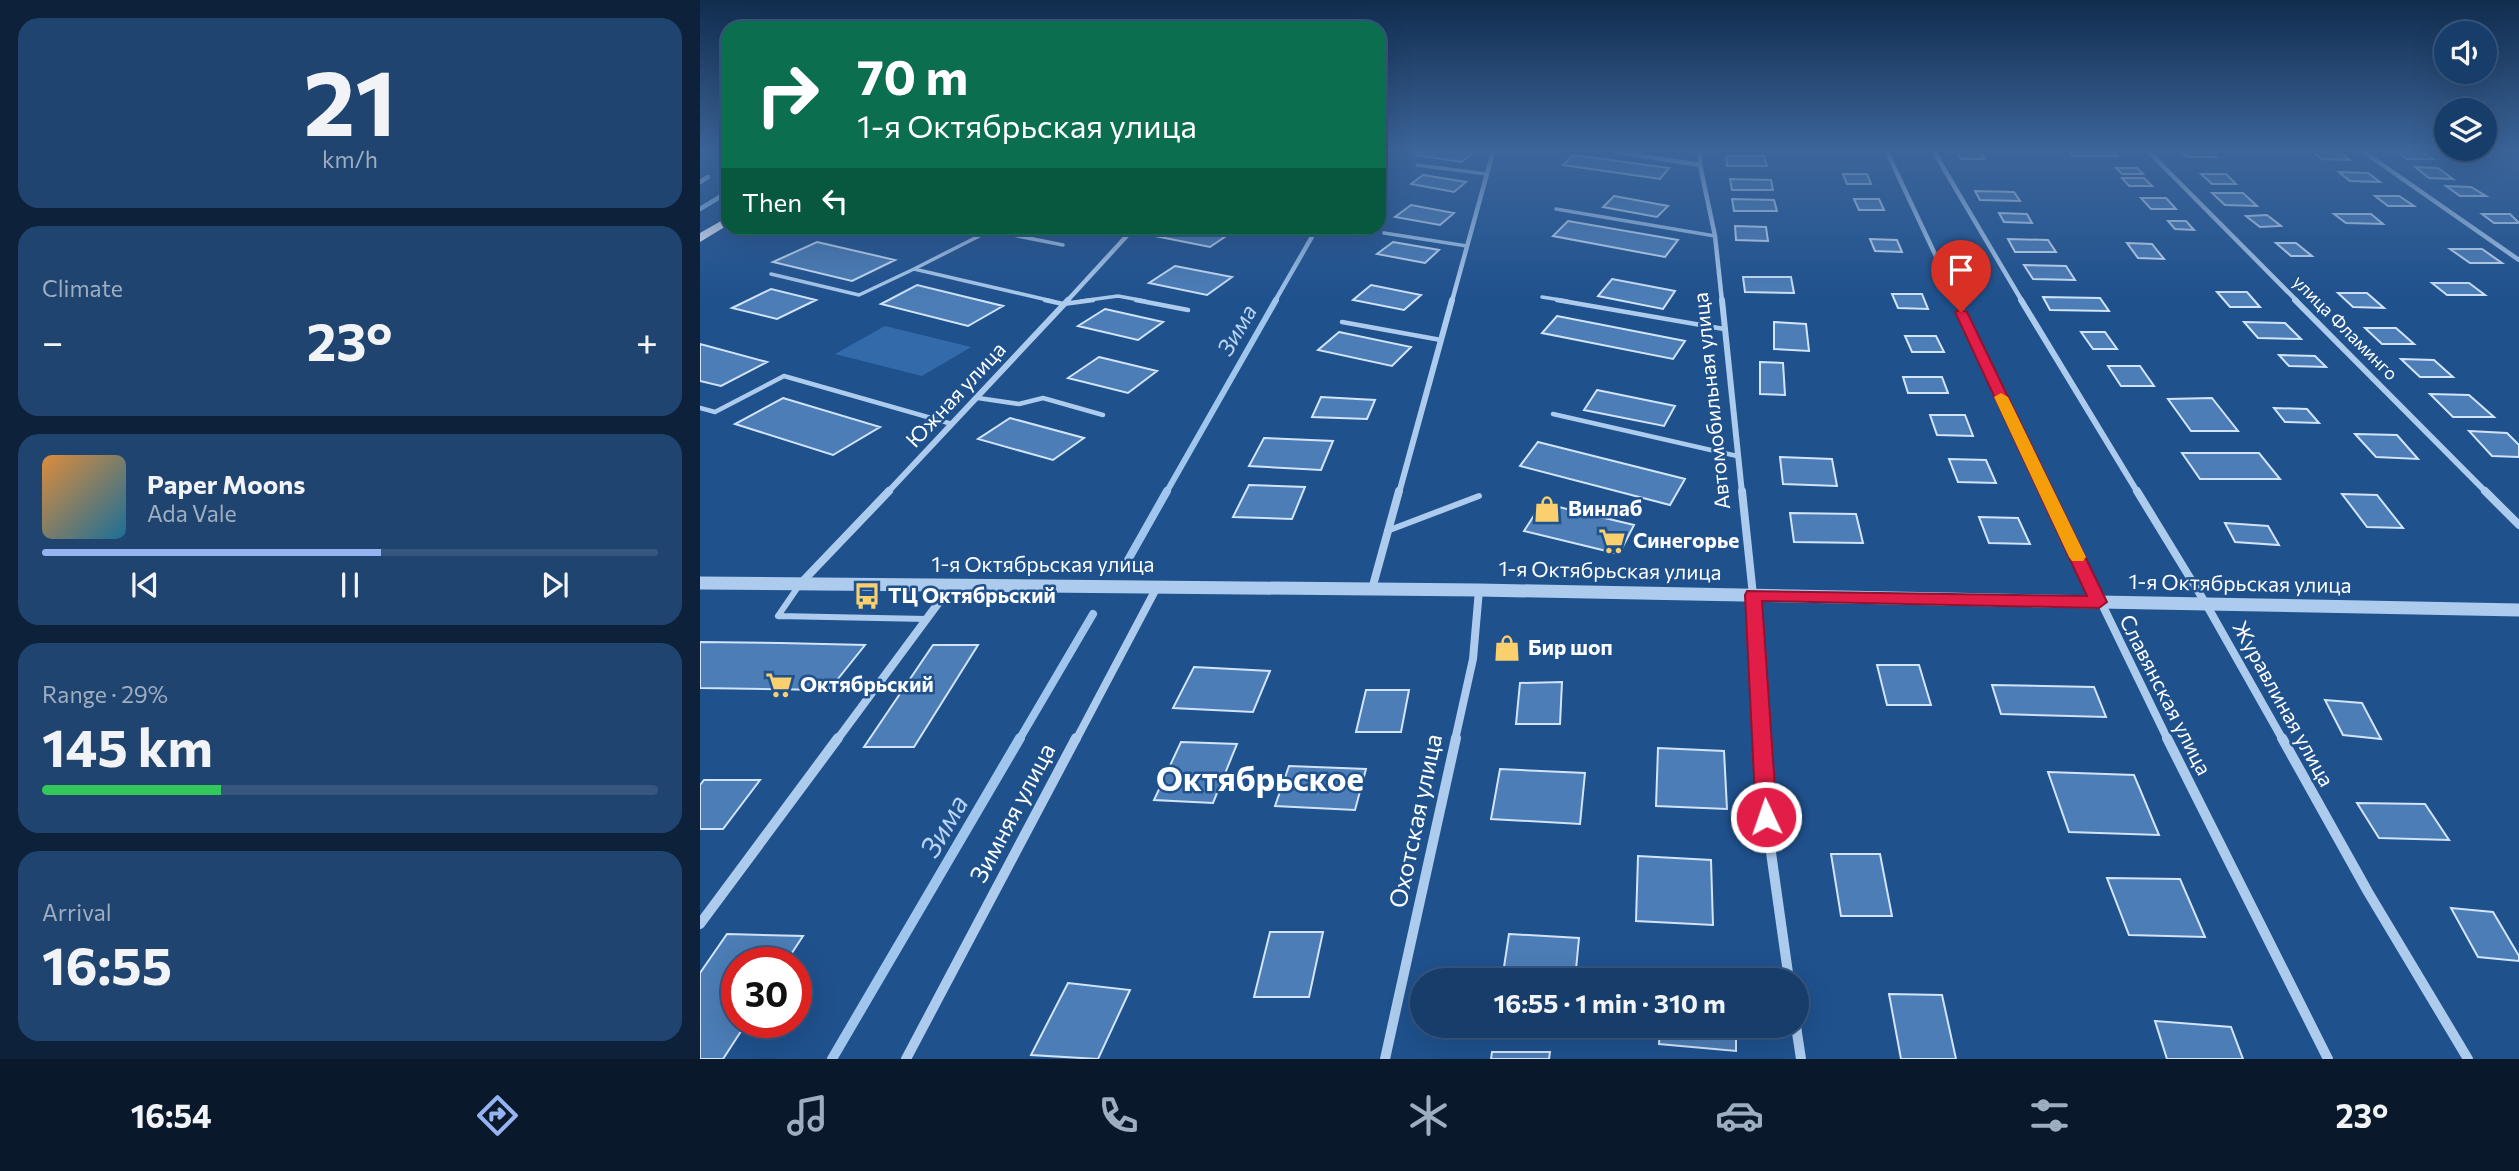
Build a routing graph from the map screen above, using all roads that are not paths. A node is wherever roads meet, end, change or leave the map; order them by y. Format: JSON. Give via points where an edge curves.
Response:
{"nodes":[{"id":1,"x":1479,"y":201,"type":"edge"},
{"id":2,"x":1708,"y":201,"type":"edge"},
{"id":3,"x":1910,"y":201,"type":"edge"},
{"id":4,"x":1963,"y":201,"type":"edge"},
{"id":5,"x":2198,"y":201,"type":"edge"},
{"id":6,"x":2435,"y":201,"type":"edge"},
{"id":7,"x":1556,"y":209,"type":"dead end"},
{"id":8,"x":721,"y":224,"type":"edge"},
{"id":9,"x":1386,"y":233,"type":"edge"},
{"id":10,"x":981,"y":235,"type":"edge"},
{"id":11,"x":1015,"y":235,"type":"edge"},
{"id":12,"x":1127,"y":235,"type":"edge"},
{"id":13,"x":1715,"y":236,"type":"junction"},
{"id":14,"x":700,"y":238,"type":"edge"},
{"id":15,"x":1063,"y":245,"type":"dead end"},
{"id":16,"x":1467,"y":246,"type":"junction"},
{"id":17,"x":2519,"y":260,"type":"edge"},
{"id":18,"x":914,"y":269,"type":"junction"},
{"id":19,"x":771,"y":274,"type":"dead end"},
{"id":20,"x":1542,"y":297,"type":"dead end"},
{"id":21,"x":1063,"y":304,"type":"junction"},
{"id":22,"x":1188,"y":310,"type":"dead end"},
{"id":23,"x":1342,"y":322,"type":"dead end"},
{"id":24,"x":1724,"y":329,"type":"junction"},
{"id":25,"x":1441,"y":340,"type":"junction"},
{"id":26,"x":978,"y":398,"type":"junction"},
{"id":27,"x":700,"y":408,"type":"edge"},
{"id":28,"x":1553,"y":414,"type":"dead end"},
{"id":29,"x":1103,"y":415,"type":"dead end"},
{"id":30,"x":952,"y":424,"type":"junction"},
{"id":31,"x":1737,"y":456,"type":"junction"},
{"id":32,"x":1479,"y":496,"type":"dead end"},
{"id":33,"x":2519,"y":525,"type":"edge"},
{"id":34,"x":1387,"y":531,"type":"junction"},
{"id":35,"x":700,"y":583,"type":"edge"},
{"id":36,"x":801,"y":584,"type":"junction"},
{"id":37,"x":952,"y":585,"type":"junction"},
{"id":38,"x":1157,"y":586,"type":"junction"},
{"id":39,"x":1372,"y":589,"type":"junction"},
{"id":40,"x":1479,"y":590,"type":"junction"},
{"id":41,"x":1753,"y":595,"type":"junction"},
{"id":42,"x":2099,"y":602,"type":"junction"},
{"id":43,"x":2206,"y":604,"type":"junction"},
{"id":44,"x":2519,"y":610,"type":"edge"},
{"id":45,"x":927,"y":619,"type":"junction"},
{"id":46,"x":700,"y":924,"type":"edge"},
{"id":47,"x":1787,"y":968,"type":"edge"},
{"id":48,"x":1798,"y":1038,"type":"edge"},
{"id":49,"x":906,"y":1059,"type":"edge"},
{"id":50,"x":1385,"y":1059,"type":"edge"},
{"id":51,"x":1801,"y":1059,"type":"edge"},
{"id":52,"x":2328,"y":1059,"type":"edge"},
{"id":53,"x":2468,"y":1059,"type":"edge"}],
"edges":[{"from":1,"to":16,"type":"street"},
{"from":2,"to":13,"type":"street","name":"Автомобильная улица"},
{"from":3,"to":42,"type":"street","name":"Славянская улица"},
{"from":4,"to":43,"type":"street","name":"Журавлиная улица"},
{"from":5,"to":33,"type":"street","name":"улица Фламинго"},
{"from":6,"to":17,"type":"street"},
{"from":7,"to":13,"type":"lane"},
{"from":8,"to":14,"type":"main road"},
{"from":9,"to":16,"type":"lane"},
{"from":10,"to":18,"type":"lane"},
{"from":11,"to":15,"type":"lane"},
{"from":12,"to":21,"type":"street","name":"Южная улица"},
{"from":13,"to":24,"type":"street","name":"Автомобильная улица"},
{"from":16,"to":25,"type":"street"},
{"from":18,"to":19,"type":"lane","via":[[859,295]]},
{"from":18,"to":21,"type":"lane"},
{"from":20,"to":24,"type":"lane"},
{"from":21,"to":22,"type":"lane","via":[[1118,296]]},
{"from":21,"to":26,"type":"street","name":"Южная улица"},
{"from":23,"to":25,"type":"lane"},
{"from":24,"to":31,"type":"street","name":"Автомобильная улица"},
{"from":25,"to":34,"type":"street"},
{"from":26,"to":29,"type":"lane","via":[[1019,404],[1043,398]]},
{"from":26,"to":30,"type":"street","name":"Южная улица"},
{"from":27,"to":30,"type":"lane","via":[[715,412],[783,376]]},
{"from":28,"to":31,"type":"lane"},
{"from":30,"to":36,"type":"street","name":"Южная улица"},
{"from":31,"to":41,"type":"street","name":"Автомобильная улица"},
{"from":32,"to":34,"type":"lane"},
{"from":34,"to":39,"type":"street"},
{"from":35,"to":36,"type":"street","name":"1-я Октябрьская улица"},
{"from":36,"to":37,"type":"street","name":"1-я Октябрьская улица"},
{"from":36,"to":45,"type":"lane","via":[[778,616]]},
{"from":37,"to":38,"type":"street","name":"1-я Октябрьская улица"},
{"from":37,"to":45,"type":"street"},
{"from":38,"to":39,"type":"street","name":"1-я Октябрьская улица"},
{"from":38,"to":49,"type":"street","name":"Зимняя улица"},
{"from":39,"to":40,"type":"street","name":"1-я Октябрьская улица"},
{"from":40,"to":41,"type":"street","name":"1-я Октябрьская улица"},
{"from":40,"to":50,"type":"street","name":"Охотская улица","via":[[1473,659]]},
{"from":41,"to":42,"type":"street","name":"1-я Октябрьская улица"},
{"from":41,"to":47,"type":"street","name":"Автомобильная улица","via":[[1766,817]]},
{"from":42,"to":43,"type":"street","name":"1-я Октябрьская улица"},
{"from":42,"to":52,"type":"street","name":"Славянская улица"},
{"from":43,"to":44,"type":"street","name":"1-я Октябрьская улица"},
{"from":43,"to":53,"type":"street","name":"Журавлиная улица"},
{"from":45,"to":46,"type":"street"},
{"from":48,"to":51,"type":"street"}]}
